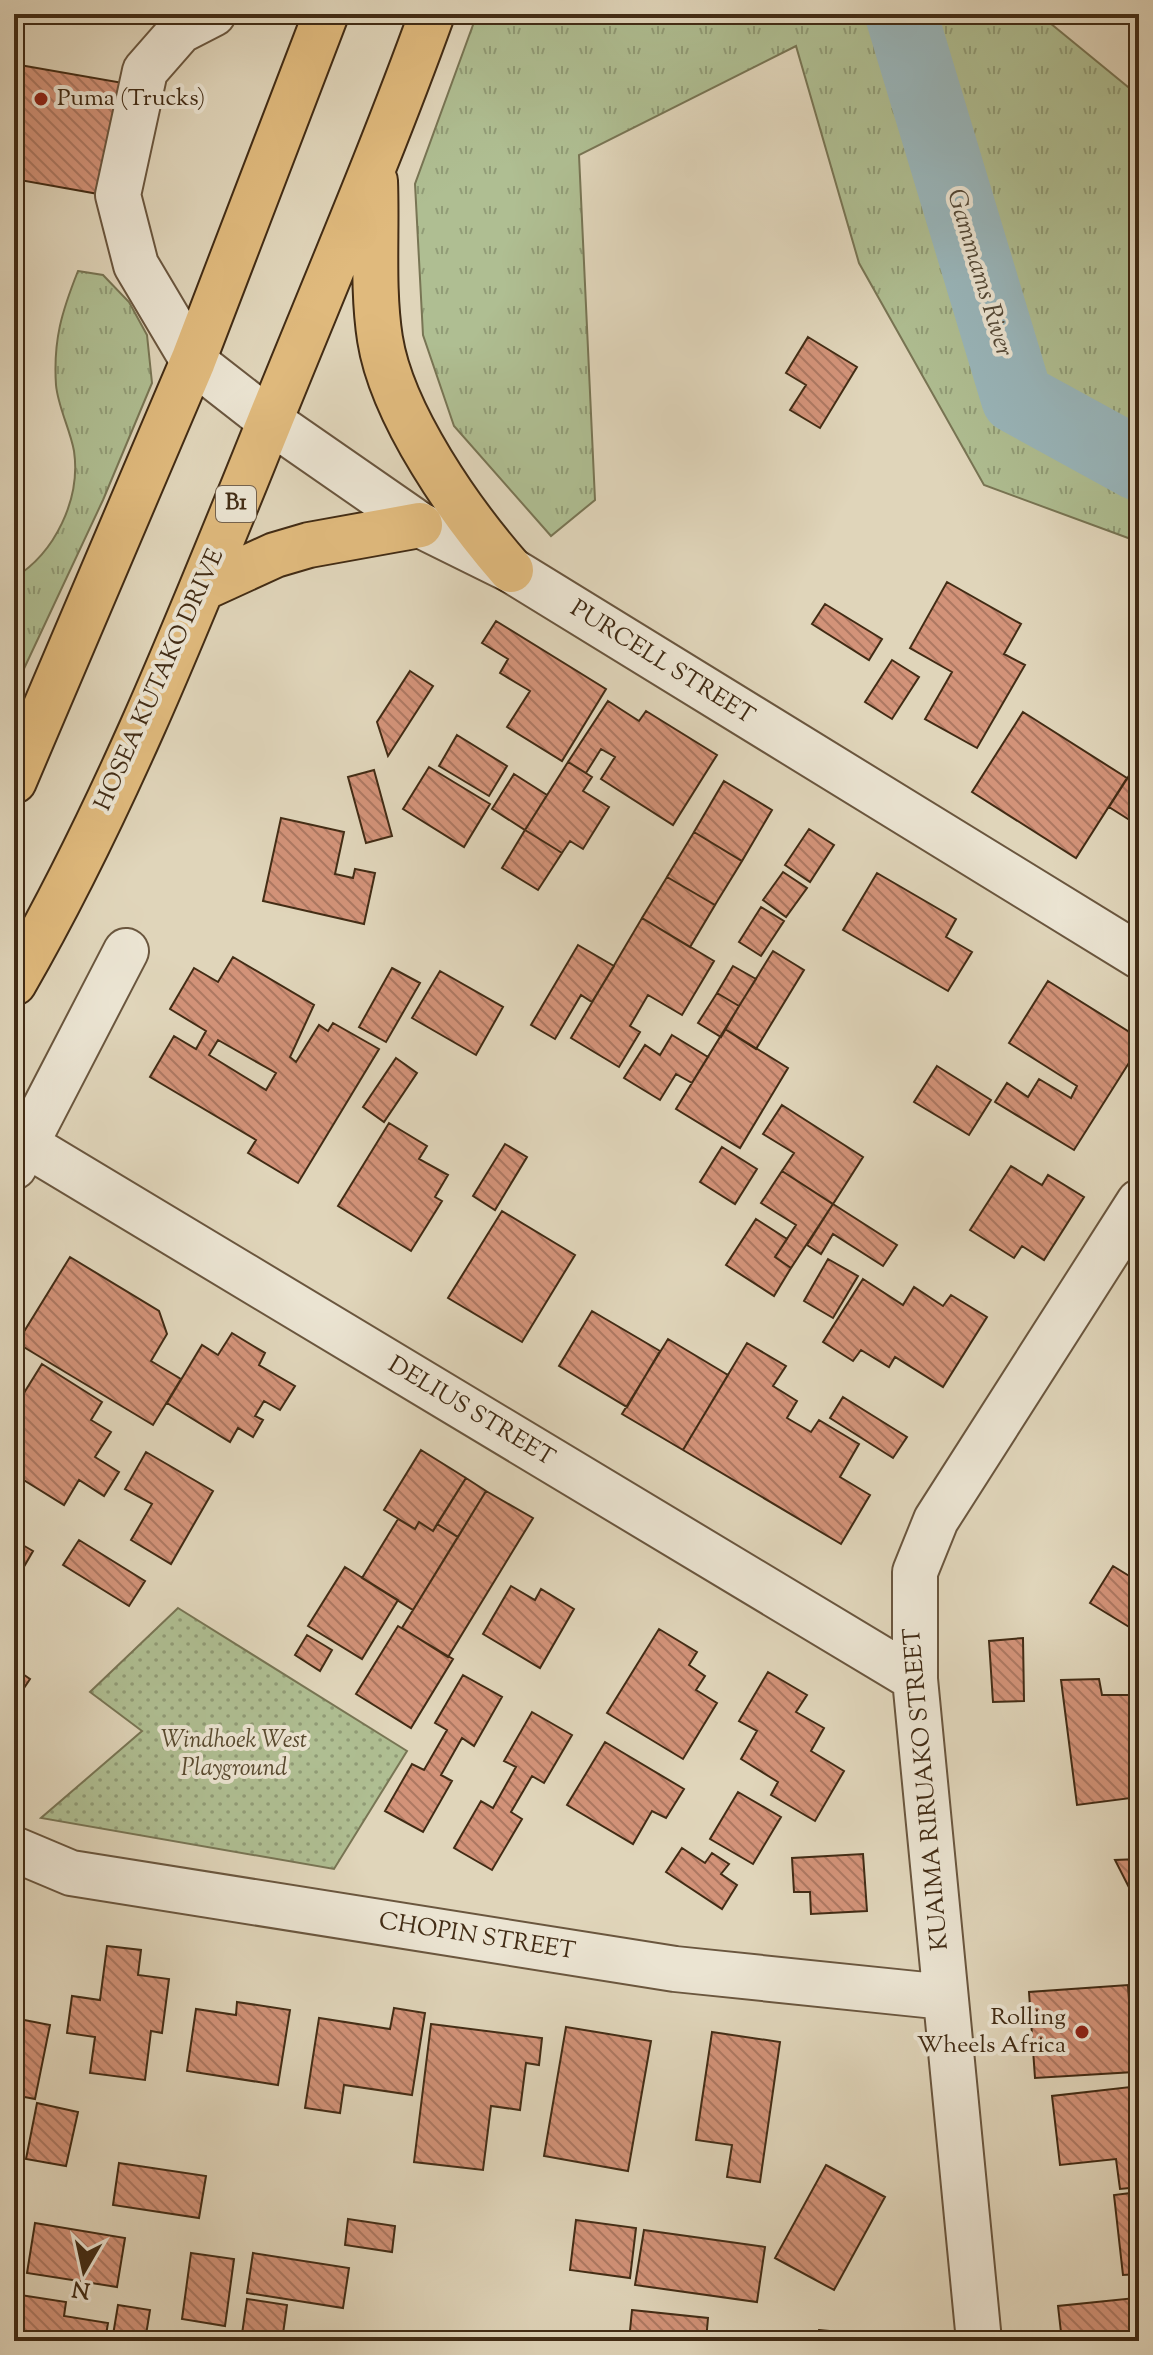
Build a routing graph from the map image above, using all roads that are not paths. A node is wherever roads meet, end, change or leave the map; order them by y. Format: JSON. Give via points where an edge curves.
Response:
{"nodes":[{"id":1,"x":213,"y":14,"type":"edge"},
{"id":2,"x":326,"y":14,"type":"edge"},
{"id":3,"x":432,"y":14,"type":"edge"},
{"id":4,"x":374,"y":166,"type":"junction"},
{"id":5,"x":193,"y":361,"type":"junction"},
{"id":6,"x":270,"y":421,"type":"junction"},
{"id":7,"x":420,"y":525,"type":"junction"},
{"id":8,"x":511,"y":570,"type":"junction"},
{"id":9,"x":203,"y":588,"type":"junction"},
{"id":10,"x":14,"y":781,"type":"edge"},
{"id":11,"x":126,"y":951,"type":"dead end"},
{"id":12,"x":1139,"y":956,"type":"edge"},
{"id":13,"x":14,"y":983,"type":"edge"},
{"id":14,"x":20,"y":1156,"type":"edge"},
{"id":15,"x":1139,"y":1202,"type":"edge"},
{"id":16,"x":915,"y":1679,"type":"junction"},
{"id":17,"x":14,"y":1849,"type":"edge"},
{"id":18,"x":945,"y":1997,"type":"junction"},
{"id":19,"x":979,"y":2341,"type":"edge"}],
"edges":[{"from":1,"to":5,"type":"street","via":[[180,31],[145,71],[118,195],[136,265]]},
{"from":2,"to":5,"type":"main road"},
{"from":3,"to":4,"type":"main road","name":"HOSEA KUTAKO DRIVE","number":"B1"},
{"from":4,"to":6,"type":"main road","name":"HOSEA KUTAKO DRIVE","number":"B1"},
{"from":4,"to":8,"type":"main road","via":[[380,340],[385,355],[405,413],[441,478]]},
{"from":5,"to":6,"type":"street","name":"PURCELL STREET"},
{"from":5,"to":10,"type":"main road"},
{"from":6,"to":7,"type":"street","name":"PURCELL STREET"},
{"from":6,"to":9,"type":"main road","name":"HOSEA KUTAKO DRIVE","number":"B1"},
{"from":7,"to":8,"type":"street","name":"PURCELL STREET"},
{"from":7,"to":9,"type":"main road","via":[[309,545]]},
{"from":8,"to":12,"type":"street","name":"PURCELL STREET"},
{"from":9,"to":13,"type":"main road","name":"HOSEA KUTAKO DRIVE","number":"B1","via":[[60,904]]},
{"from":11,"to":14,"type":"street"},
{"from":14,"to":16,"type":"street","name":"DELIUS STREET"},
{"from":15,"to":16,"type":"street","name":"KUAIMA RIRUAKO STREET","via":[[936,1520],[915,1572]]},
{"from":16,"to":18,"type":"street","name":"KUAIMA RIRUAKO STREET"},
{"from":17,"to":18,"type":"street","name":"CHOPIN STREET","via":[[71,1873],[102,1878],[675,1969]]},
{"from":18,"to":19,"type":"street","name":"KUAIMA RIRUAKO STREET"}]}
